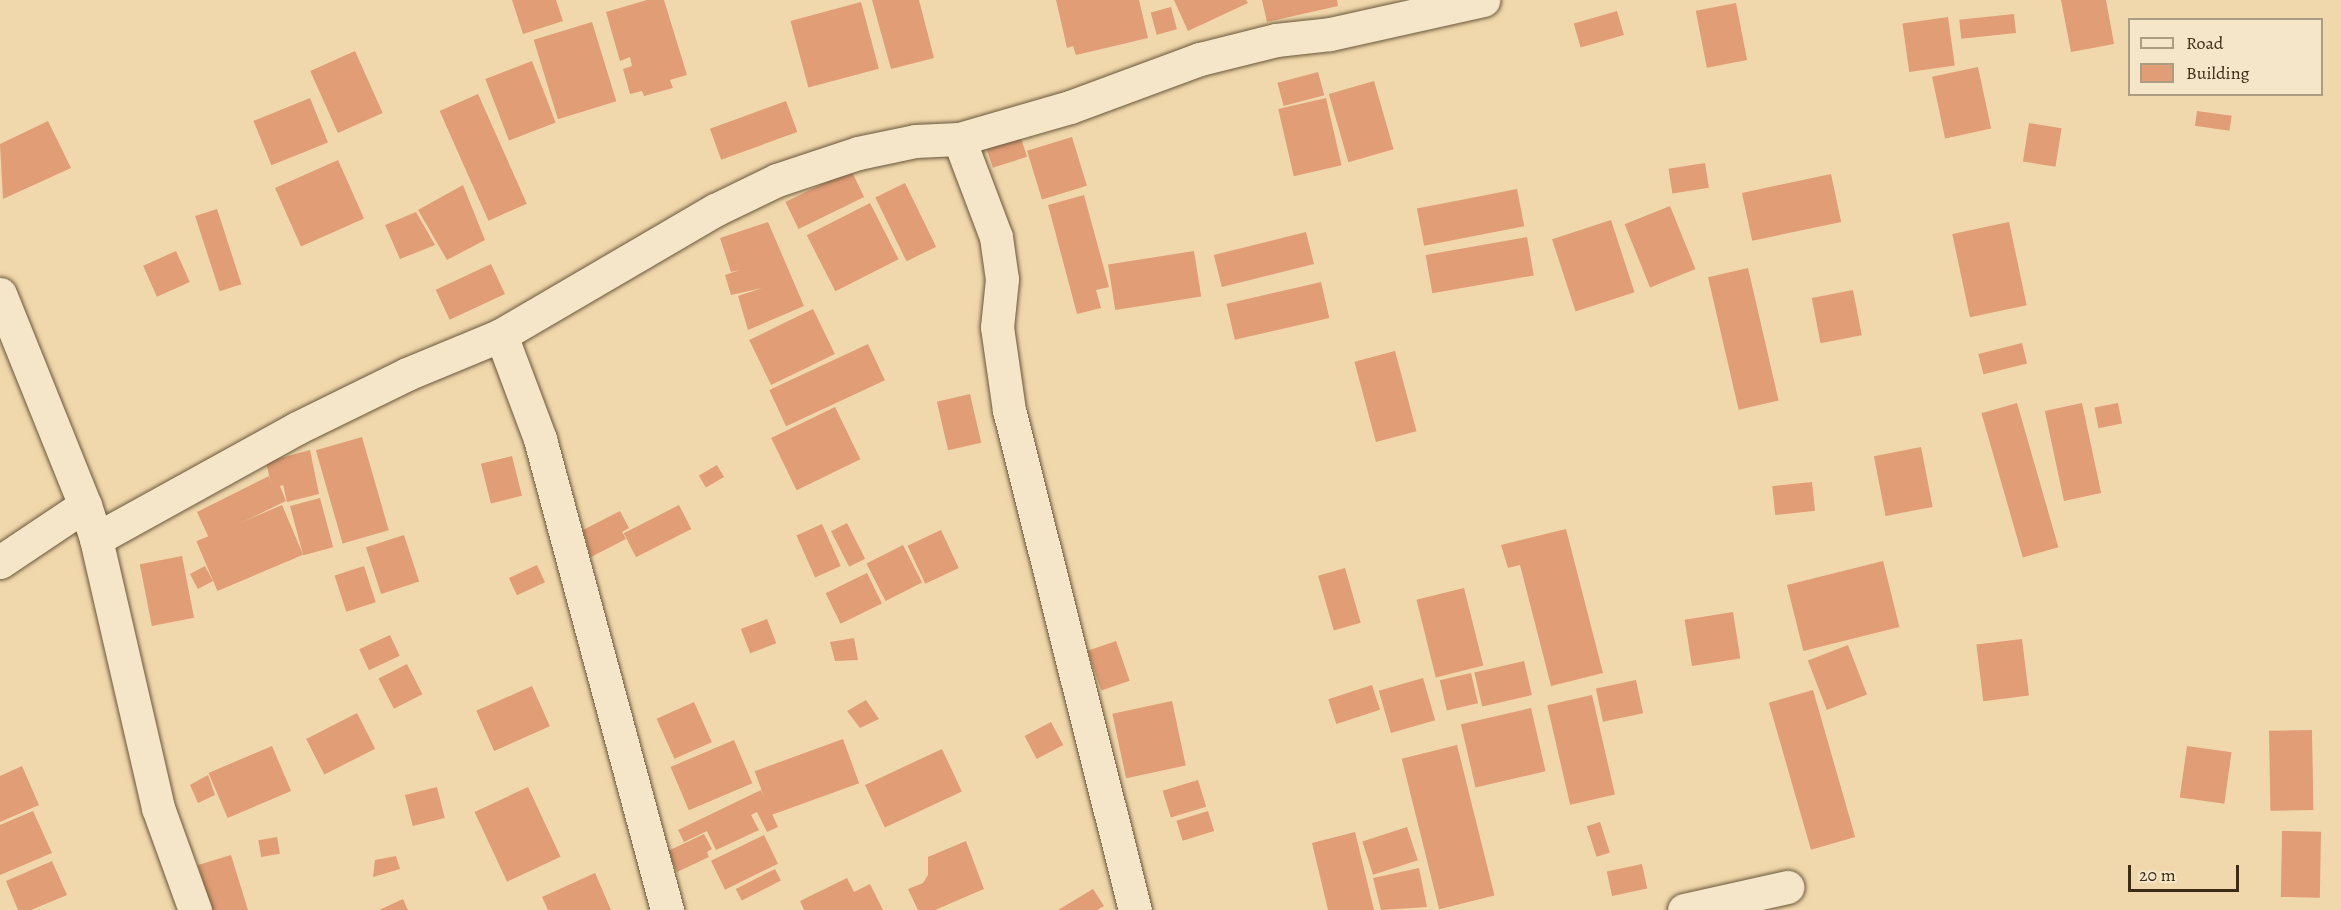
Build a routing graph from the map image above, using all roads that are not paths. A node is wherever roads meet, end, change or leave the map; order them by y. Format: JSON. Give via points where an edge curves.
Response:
{"nodes":[{"id":1,"x":1483,"y":0,"type":"edge"},
{"id":2,"x":959,"y":139,"type":"junction"},
{"id":3,"x":0,"y":294,"type":"edge"},
{"id":4,"x":501,"y":335,"type":"junction"},
{"id":5,"x":85,"y":505,"type":"junction"},
{"id":6,"x":96,"y":539,"type":"junction"},
{"id":7,"x":0,"y":562,"type":"edge"},
{"id":8,"x":1787,"y":887,"type":"dead end"},
{"id":9,"x":195,"y":910,"type":"edge"},
{"id":10,"x":667,"y":910,"type":"edge"},
{"id":11,"x":1135,"y":910,"type":"edge"},
{"id":12,"x":1684,"y":910,"type":"edge"}],
"edges":[{"from":1,"to":2,"type":"street","via":[[1330,34],[1276,40],[1200,59],[1070,106]]},
{"from":2,"to":4,"type":"street","via":[[915,141],[858,153],[777,180],[715,210]]},
{"from":2,"to":11,"type":"street","via":[[996,237],[1002,279],[997,327],[1009,410]]},
{"from":3,"to":5,"type":"street"},
{"from":4,"to":6,"type":"street","via":[[407,374],[297,428]]},
{"from":4,"to":10,"type":"street","via":[[540,439]]},
{"from":5,"to":6,"type":"street"},
{"from":5,"to":7,"type":"street"},
{"from":6,"to":9,"type":"street","via":[[158,808]]},
{"from":8,"to":12,"type":"street"}]}
